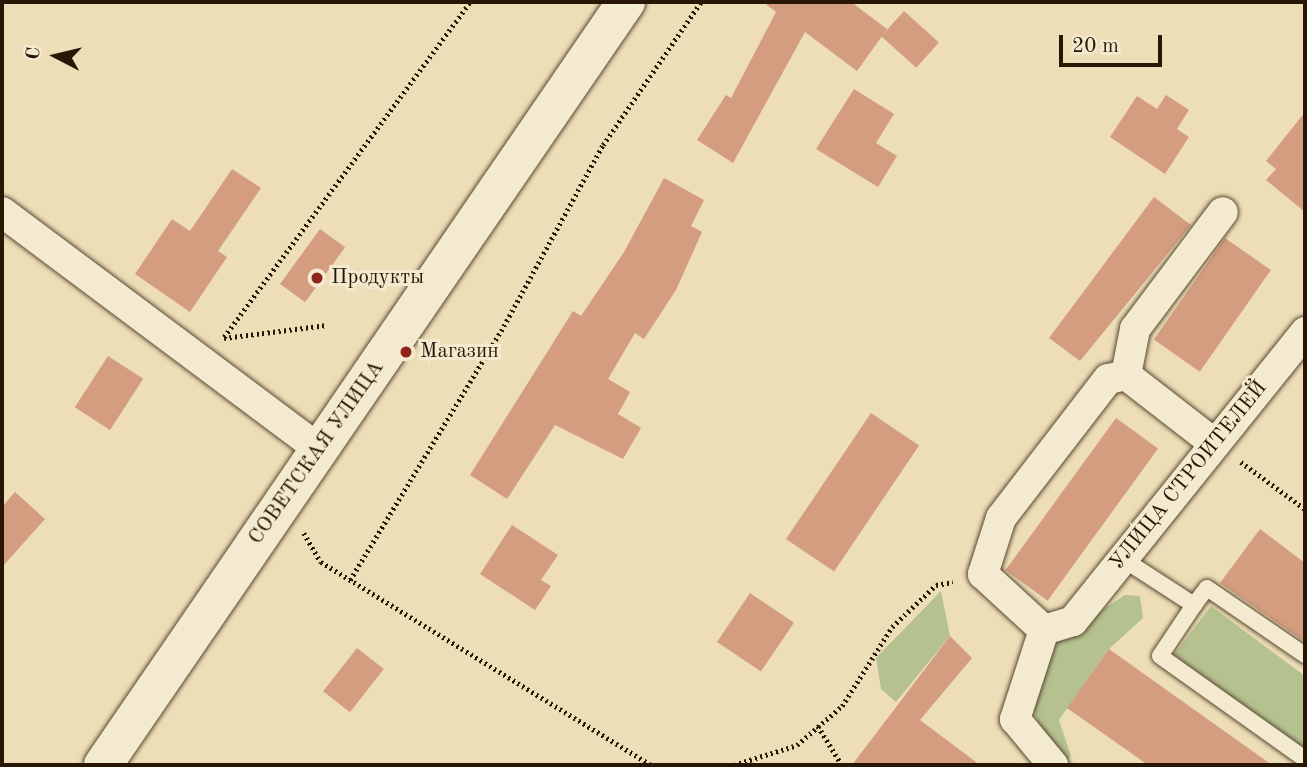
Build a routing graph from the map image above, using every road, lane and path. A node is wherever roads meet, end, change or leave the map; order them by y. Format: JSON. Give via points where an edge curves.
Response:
{"nodes":[{"id":1,"x":470,"y":2,"type":"edge"},
{"id":2,"x":626,"y":2,"type":"edge"},
{"id":3,"x":701,"y":2,"type":"edge"},
{"id":4,"x":2,"y":212,"type":"edge"},
{"id":5,"x":1223,"y":212,"type":"dead end"},
{"id":6,"x":327,"y":325,"type":"dead end"},
{"id":7,"x":1305,"y":332,"type":"edge"},
{"id":8,"x":223,"y":338,"type":"junction"},
{"id":9,"x":178,"y":344,"type":"junction"},
{"id":10,"x":1126,"y":376,"type":"junction"},
{"id":11,"x":1215,"y":443,"type":"junction"},
{"id":12,"x":320,"y":450,"type":"junction"},
{"id":13,"x":284,"y":499,"type":"junction"},
{"id":14,"x":1305,"y":509,"type":"edge"},
{"id":15,"x":1123,"y":559,"type":"junction"},
{"id":16,"x":983,"y":575,"type":"junction"},
{"id":17,"x":350,"y":580,"type":"junction"},
{"id":18,"x":1194,"y":605,"type":"junction"},
{"id":19,"x":1044,"y":630,"type":"junction"},
{"id":20,"x":1305,"y":655,"type":"edge"},
{"id":21,"x":818,"y":726,"type":"junction"},
{"id":22,"x":1305,"y":759,"type":"edge"},
{"id":23,"x":103,"y":765,"type":"edge"},
{"id":24,"x":651,"y":765,"type":"edge"},
{"id":25,"x":734,"y":765,"type":"edge"},
{"id":26,"x":842,"y":765,"type":"edge"},
{"id":27,"x":1054,"y":765,"type":"edge"}],
"edges":[{"from":1,"to":8,"type":"path"},
{"from":2,"to":12,"type":"street","name":"СОВЕТСКАЯ УЛИЦА"},
{"from":3,"to":17,"type":"path","via":[[603,145],[501,331]]},
{"from":4,"to":9,"type":"street"},
{"from":5,"to":10,"type":"street","via":[[1135,329]]},
{"from":6,"to":8,"type":"path"},
{"from":7,"to":11,"type":"street","name":"УЛИЦА СТРОИТЕЛЕЙ"},
{"from":8,"to":9,"type":"path"},
{"from":9,"to":12,"type":"street"},
{"from":10,"to":11,"type":"street"},
{"from":10,"to":16,"type":"street","via":[[1108,379],[1000,518]]},
{"from":11,"to":14,"type":"path"},
{"from":11,"to":15,"type":"street","name":"УЛИЦА СТРОИТЕЛЕЙ"},
{"from":12,"to":13,"type":"street","name":"СОВЕТСКАЯ УЛИЦА"},
{"from":13,"to":17,"type":"path","via":[[321,562]]},
{"from":13,"to":23,"type":"street","name":"СОВЕТСКАЯ УЛИЦА"},
{"from":15,"to":18,"type":"lane"},
{"from":15,"to":19,"type":"street","name":"УЛИЦА СТРОИТЕЛЕЙ","via":[[1073,621]]},
{"from":16,"to":19,"type":"street"},
{"from":16,"to":21,"type":"path","via":[[936,586],[892,627],[842,706]]},
{"from":17,"to":24,"type":"path"},
{"from":18,"to":20,"type":"lane","via":[[1207,588]]},
{"from":18,"to":22,"type":"lane","via":[[1160,656]]},
{"from":19,"to":27,"type":"street","via":[[1015,719]]},
{"from":21,"to":25,"type":"path","via":[[797,745]]},
{"from":21,"to":26,"type":"path"}]}
